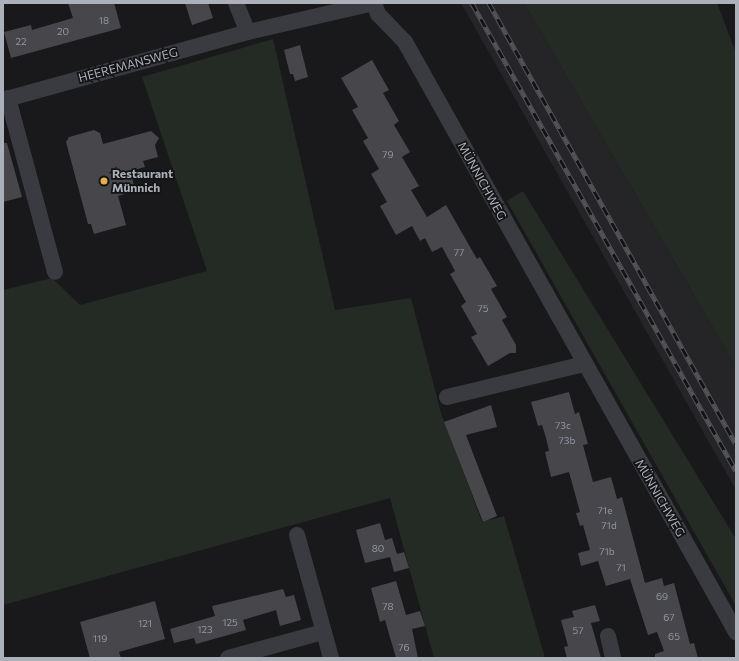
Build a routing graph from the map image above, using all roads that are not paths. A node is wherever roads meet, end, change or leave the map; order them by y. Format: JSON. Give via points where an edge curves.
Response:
{"nodes":[{"id":1,"x":236,"y":3,"type":"edge"},
{"id":2,"x":374,"y":3,"type":"edge"},
{"id":3,"x":248,"y":32,"type":"junction"},
{"id":4,"x":6,"y":99,"type":"edge"},
{"id":5,"x":55,"y":272,"type":"dead end"},
{"id":6,"x":584,"y":364,"type":"junction"},
{"id":7,"x":447,"y":397,"type":"dead end"},
{"id":8,"x":297,"y":535,"type":"dead end"},
{"id":9,"x":323,"y":632,"type":"junction"},
{"id":10,"x":736,"y":632,"type":"edge"},
{"id":11,"x":608,"y":636,"type":"dead end"},
{"id":12,"x":228,"y":658,"type":"edge"},
{"id":13,"x":331,"y":658,"type":"edge"},
{"id":14,"x":613,"y":658,"type":"edge"}],
"edges":[{"from":1,"to":3,"type":"street"},
{"from":2,"to":3,"type":"street","name":"HEEREMANSWEG"},
{"from":2,"to":6,"type":"street","name":"MÜNNICHWEG","via":[[378,14],[404,42]]},
{"from":3,"to":4,"type":"street","name":"HEEREMANSWEG"},
{"from":4,"to":5,"type":"street","name":"HEEREMANSWEG"},
{"from":6,"to":7,"type":"street"},
{"from":6,"to":10,"type":"street","name":"MÜNNICHWEG"},
{"from":8,"to":9,"type":"street"},
{"from":9,"to":12,"type":"street"},
{"from":9,"to":13,"type":"street"},
{"from":11,"to":14,"type":"street"}]}
